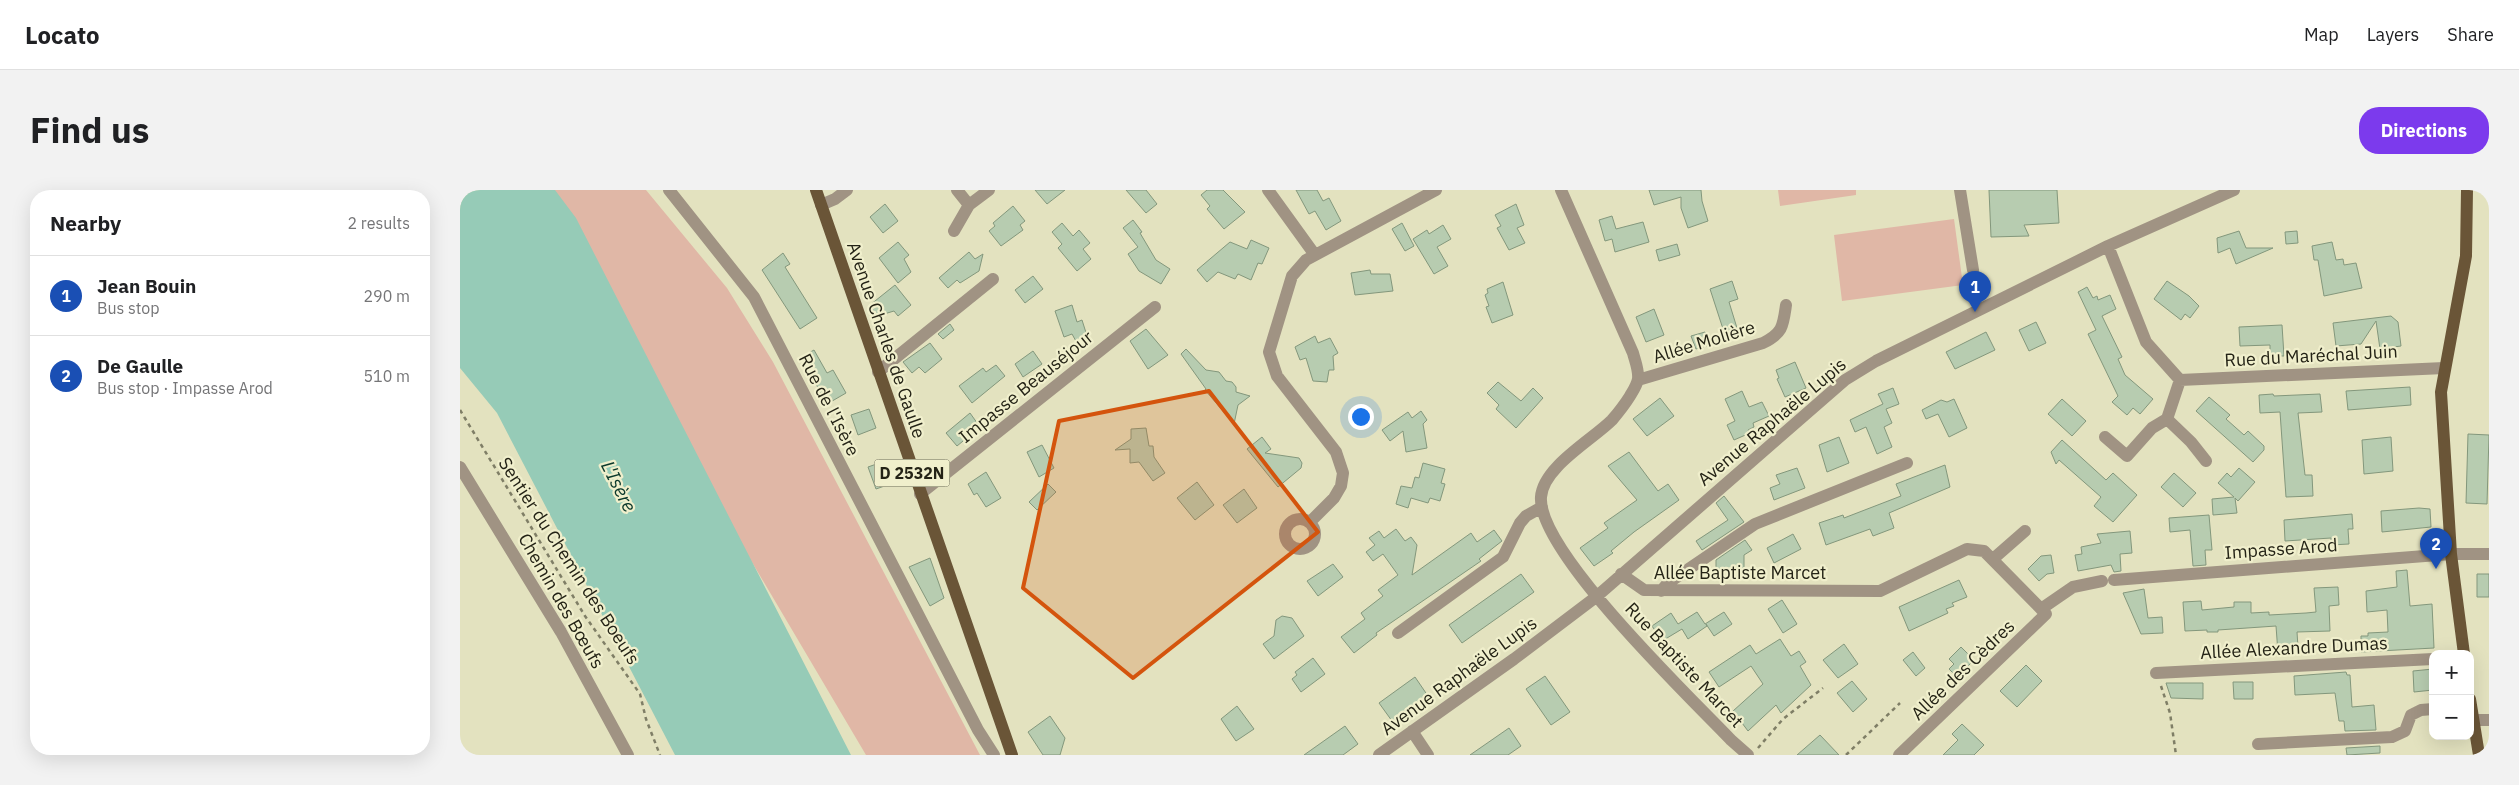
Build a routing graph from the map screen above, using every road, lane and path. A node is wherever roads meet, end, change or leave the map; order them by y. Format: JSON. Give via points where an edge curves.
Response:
{"nodes":[{"id":1,"x":669,"y":190,"type":"edge"},
{"id":2,"x":816,"y":190,"type":"edge"},
{"id":3,"x":847,"y":190,"type":"edge"},
{"id":4,"x":957,"y":190,"type":"edge"},
{"id":5,"x":989,"y":190,"type":"edge"},
{"id":6,"x":1268,"y":190,"type":"edge"},
{"id":7,"x":1436,"y":190,"type":"edge"},
{"id":8,"x":1561,"y":190,"type":"edge"},
{"id":9,"x":1960,"y":190,"type":"edge"},
{"id":10,"x":2234,"y":190,"type":"edge"},
{"id":11,"x":2467,"y":190,"type":"edge"},
{"id":12,"x":821,"y":205,"type":"junction"},
{"id":13,"x":969,"y":205,"type":"junction"},
{"id":14,"x":954,"y":231,"type":"dead end"},
{"id":15,"x":2108,"y":246,"type":"junction"},
{"id":16,"x":1315,"y":255,"type":"junction"},
{"id":17,"x":1973,"y":270,"type":"dead end"},
{"id":18,"x":993,"y":279,"type":"dead end"},
{"id":19,"x":1786,"y":305,"type":"dead end"},
{"id":20,"x":1154,"y":307,"type":"dead end"},
{"id":21,"x":2444,"y":368,"type":"junction"},
{"id":22,"x":878,"y":372,"type":"junction"},
{"id":23,"x":1638,"y":380,"type":"junction"},
{"id":24,"x":2180,"y":380,"type":"junction"},
{"id":25,"x":460,"y":410,"type":"edge"},
{"id":26,"x":2167,"y":419,"type":"junction"},
{"id":27,"x":2105,"y":437,"type":"dead end"},
{"id":28,"x":2206,"y":461,"type":"dead end"},
{"id":29,"x":1907,"y":462,"type":"dead end"},
{"id":30,"x":460,"y":467,"type":"edge"},
{"id":31,"x":920,"y":494,"type":"junction"},
{"id":32,"x":1542,"y":507,"type":"junction"},
{"id":33,"x":1310,"y":522,"type":"dead end"},
{"id":34,"x":2025,"y":531,"type":"dead end"},
{"id":35,"x":2451,"y":554,"type":"junction"},
{"id":36,"x":2489,"y":554,"type":"edge"},
{"id":37,"x":1993,"y":559,"type":"junction"},
{"id":38,"x":1621,"y":574,"type":"junction"},
{"id":39,"x":1661,"y":591,"type":"junction"},
{"id":40,"x":1596,"y":597,"type":"junction"},
{"id":41,"x":2041,"y":609,"type":"junction"},
{"id":42,"x":1398,"y":633,"type":"dead end"},
{"id":43,"x":2463,"y":650,"type":"edge"},
{"id":44,"x":2429,"y":659,"type":"edge"},
{"id":45,"x":2156,"y":673,"type":"joint"},
{"id":46,"x":1822,"y":688,"type":"dead end"},
{"id":47,"x":1900,"y":703,"type":"dead end"},
{"id":48,"x":2429,"y":709,"type":"edge"},
{"id":49,"x":2474,"y":720,"type":"joint"},
{"id":50,"x":2489,"y":720,"type":"edge"},
{"id":51,"x":1412,"y":731,"type":"junction"},
{"id":52,"x":2258,"y":744,"type":"dead end"},
{"id":53,"x":1752,"y":753,"type":"edge"},
{"id":54,"x":628,"y":755,"type":"edge"},
{"id":55,"x":660,"y":755,"type":"edge"},
{"id":56,"x":994,"y":755,"type":"edge"},
{"id":57,"x":1012,"y":755,"type":"edge"},
{"id":58,"x":1379,"y":755,"type":"edge"},
{"id":59,"x":1428,"y":755,"type":"edge"},
{"id":60,"x":1846,"y":755,"type":"edge"},
{"id":61,"x":1899,"y":755,"type":"edge"},
{"id":62,"x":2176,"y":755,"type":"edge"},
{"id":63,"x":2478,"y":755,"type":"edge"}],
"edges":[{"from":1,"to":56,"type":"street","name":"Rue de l'Isère","via":[[754,297],[978,730]]},
{"from":2,"to":12,"type":"main road","name":"Avenue Charles de Gaulle","number":"D 2532N"},
{"from":3,"to":12,"type":"street"},
{"from":4,"to":13,"type":"street"},
{"from":5,"to":13,"type":"street"},
{"from":6,"to":16,"type":"street"},
{"from":7,"to":16,"type":"street"},
{"from":8,"to":23,"type":"street","via":[[1633,353]]},
{"from":9,"to":17,"type":"street"},
{"from":10,"to":15,"type":"street","name":"Avenue Raphaële Lupis"},
{"from":11,"to":21,"type":"main road","via":[[2466,256]]},
{"from":12,"to":22,"type":"main road","name":"Avenue Charles de Gaulle","number":"D 2532N"},
{"from":13,"to":14,"type":"street"},
{"from":15,"to":24,"type":"street","via":[[2146,342]]},
{"from":15,"to":38,"type":"street","name":"Avenue Raphaële Lupis","via":[[1876,361],[1845,380]]},
{"from":16,"to":33,"type":"street","via":[[1292,276],[1269,352],[1277,376],[1336,452],[1344,472],[1342,486],[1334,498]]},
{"from":18,"to":22,"type":"street"},
{"from":19,"to":23,"type":"street","name":"Allée Molière","via":[[1783,327],[1775,337]]},
{"from":20,"to":31,"type":"street","name":"Impasse Beauséjour"},
{"from":21,"to":24,"type":"street","name":"Rue du Maréchal Juin"},
{"from":21,"to":35,"type":"main road","via":[[2440,392]]},
{"from":22,"to":31,"type":"main road","name":"Avenue Charles de Gaulle","number":"D 2532N"},
{"from":23,"to":32,"type":"street","via":[[1613,419],[1548,479],[1541,497]]},
{"from":24,"to":26,"type":"street"},
{"from":25,"to":55,"type":"path","name":"Sentier du Chemin des Boeufs","via":[[585,616],[640,694]]},
{"from":26,"to":27,"type":"street","via":[[2152,428],[2127,456]]},
{"from":26,"to":28,"type":"street"},
{"from":29,"to":39,"type":"street","via":[[1755,524]]},
{"from":30,"to":54,"type":"street","name":"Chemin des Bœufs","via":[[561,632]]},
{"from":31,"to":57,"type":"main road","name":"Avenue Charles de Gaulle","number":"D 2532N"},
{"from":32,"to":40,"type":"street","name":"Rue Baptiste Marcet","via":[[1557,542]]},
{"from":32,"to":42,"type":"street","via":[[1520,523],[1503,557]]},
{"from":34,"to":37,"type":"street"},
{"from":35,"to":36,"type":"street","name":"Impasse Arod"},
{"from":35,"to":41,"type":"street","name":"Impasse Arod","via":[[2108,580],[2073,587]]},
{"from":35,"to":43,"type":"main road"},
{"from":37,"to":39,"type":"street","name":"Allée Baptiste Marcet","via":[[1984,551],[1968,549],[1880,591]]},
{"from":37,"to":41,"type":"street"},
{"from":38,"to":39,"type":"street","name":"Allée Baptiste Marcet","via":[[1644,590]]},
{"from":38,"to":40,"type":"street","name":"Avenue Raphaële Lupis"},
{"from":40,"to":51,"type":"street","name":"Avenue Raphaële Lupis"},
{"from":40,"to":53,"type":"street","name":"Rue Baptiste Marcet","via":[[1731,740]]},
{"from":41,"to":61,"type":"street","name":"Allée des Cèdres","via":[[2046,614]]},
{"from":44,"to":45,"type":"street","name":"Allée Alexandre Dumas"},
{"from":45,"to":62,"type":"path","via":[[2170,713]]},
{"from":46,"to":53,"type":"path","via":[[1783,719]]},
{"from":47,"to":60,"type":"path"},
{"from":48,"to":52,"type":"street","via":[[2411,715],[2405,731],[2392,737]]},
{"from":49,"to":50,"type":"street"},
{"from":49,"to":63,"type":"main road"},
{"from":51,"to":58,"type":"street","name":"Avenue Raphaële Lupis"},
{"from":51,"to":59,"type":"street"}]}
